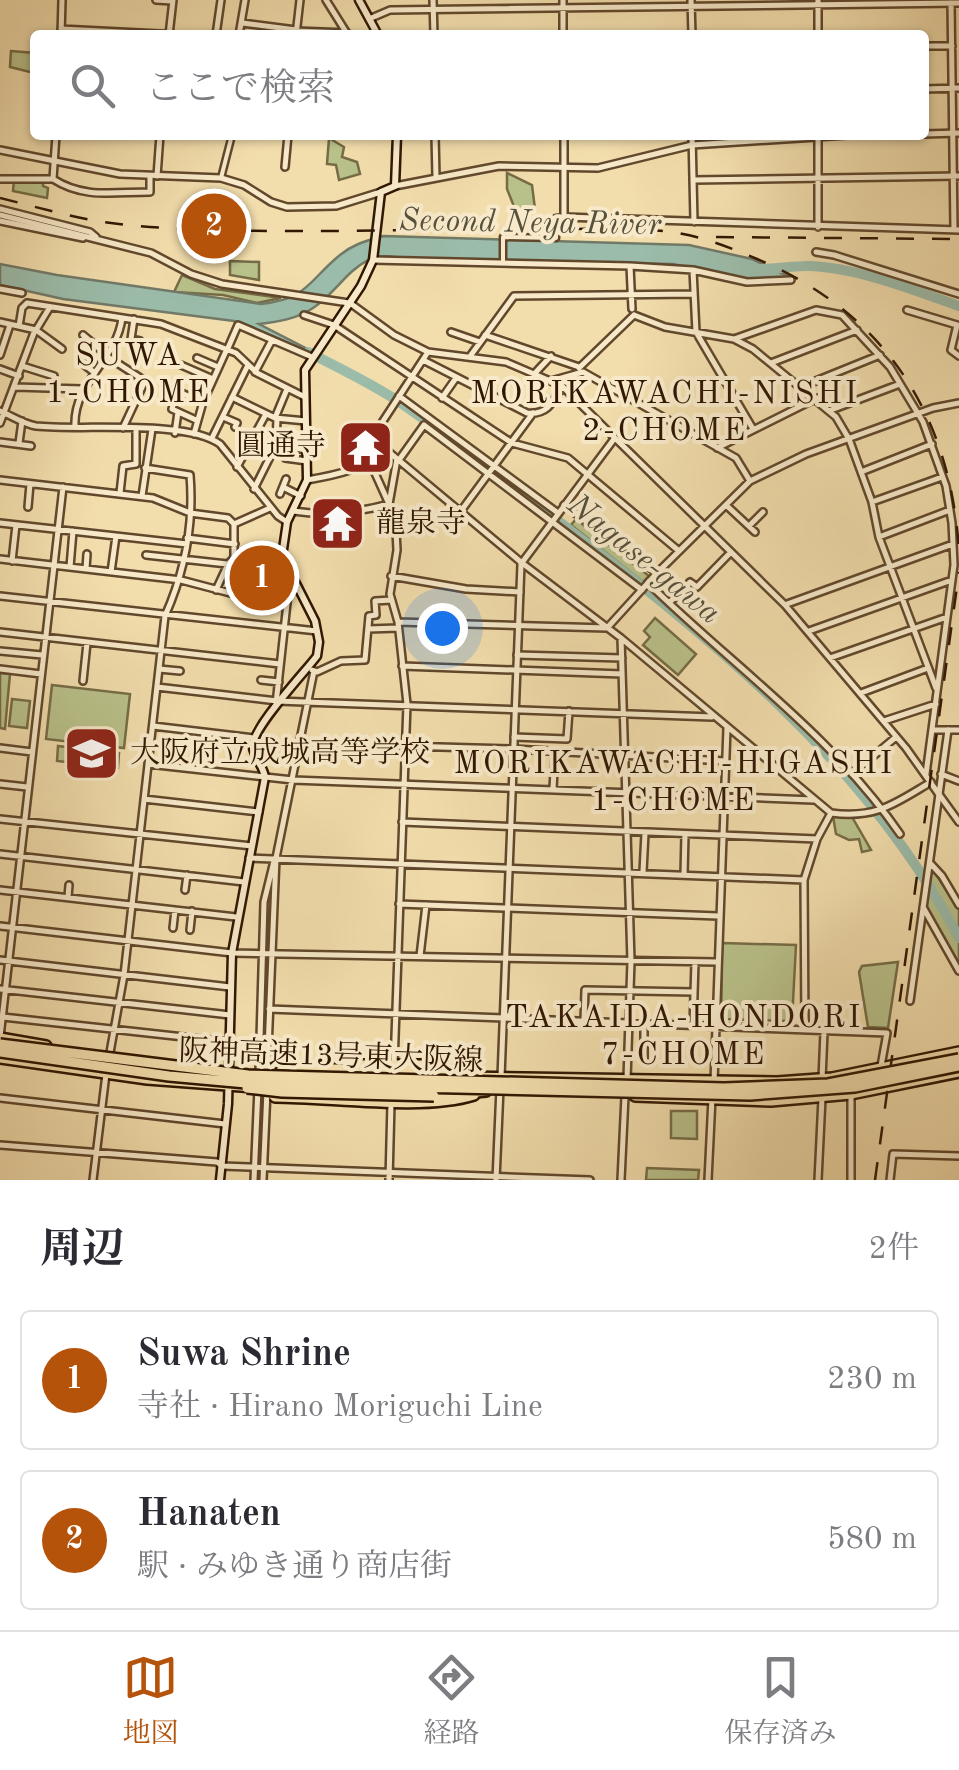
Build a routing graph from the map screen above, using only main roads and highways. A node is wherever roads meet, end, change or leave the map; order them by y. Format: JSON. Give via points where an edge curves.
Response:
{"nodes":[{"id":1,"x":359,"y":0,"type":"edge"},
{"id":2,"x":376,"y":30,"type":"edge"},
{"id":3,"x":397,"y":140,"type":"edge"},
{"id":4,"x":0,"y":1046,"type":"edge"},
{"id":5,"x":959,"y":1062,"type":"edge"},
{"id":6,"x":228,"y":1068,"type":"junction"},
{"id":7,"x":128,"y":1070,"type":"junction"},
{"id":8,"x":197,"y":1071,"type":"junction"},
{"id":9,"x":460,"y":1072,"type":"junction"},
{"id":10,"x":263,"y":1073,"type":"junction"},
{"id":11,"x":500,"y":1076,"type":"junction"},
{"id":12,"x":227,"y":1087,"type":"junction"},
{"id":13,"x":262,"y":1088,"type":"junction"},
{"id":14,"x":486,"y":1091,"type":"junction"},
{"id":15,"x":220,"y":1180,"type":"edge"}],
"edges":[{"from":1,"to":2,"type":"main road"},
{"from":3,"to":6,"type":"main road","via":[[395,186],[381,192],[373,260],[305,370],[308,480],[287,522],[282,556],[312,614],[318,654],[254,738],[265,778],[236,916]]},
{"from":4,"to":6,"type":"highway"},
{"from":4,"to":7,"type":"highway","name":"阪神高速13号東大阪線","bridge":true},
{"from":4,"to":8,"type":"highway","name":"阪神高速13号東大阪線","bridge":true},
{"from":4,"to":12,"type":"highway","via":[[106,1072]]},
{"from":5,"to":7,"type":"highway","name":"阪神高速13号東大阪線","bridge":true,"via":[[828,1091],[750,1095],[258,1084]]},
{"from":5,"to":8,"type":"highway","name":"阪神高速13号東大阪線","bridge":true,"via":[[840,1082],[750,1088]]},
{"from":5,"to":11,"type":"highway","via":[[822,1079]]},
{"from":5,"to":14,"type":"highway","via":[[822,1098],[712,1101]]},
{"from":6,"to":10,"type":"highway"},
{"from":6,"to":12,"type":"main road"},
{"from":7,"to":14,"type":"highway","bridge":true,"via":[[282,1092]]},
{"from":8,"to":9,"type":"highway","bridge":true},
{"from":9,"to":10,"type":"highway","via":[[394,1065]]},
{"from":9,"to":11,"type":"highway"},
{"from":10,"to":11,"type":"highway"},
{"from":12,"to":13,"type":"highway"},
{"from":12,"to":15,"type":"main road"},
{"from":13,"to":14,"type":"highway"},
{"from":13,"to":14,"type":"highway","via":[[275,1096],[442,1101]]}]}
